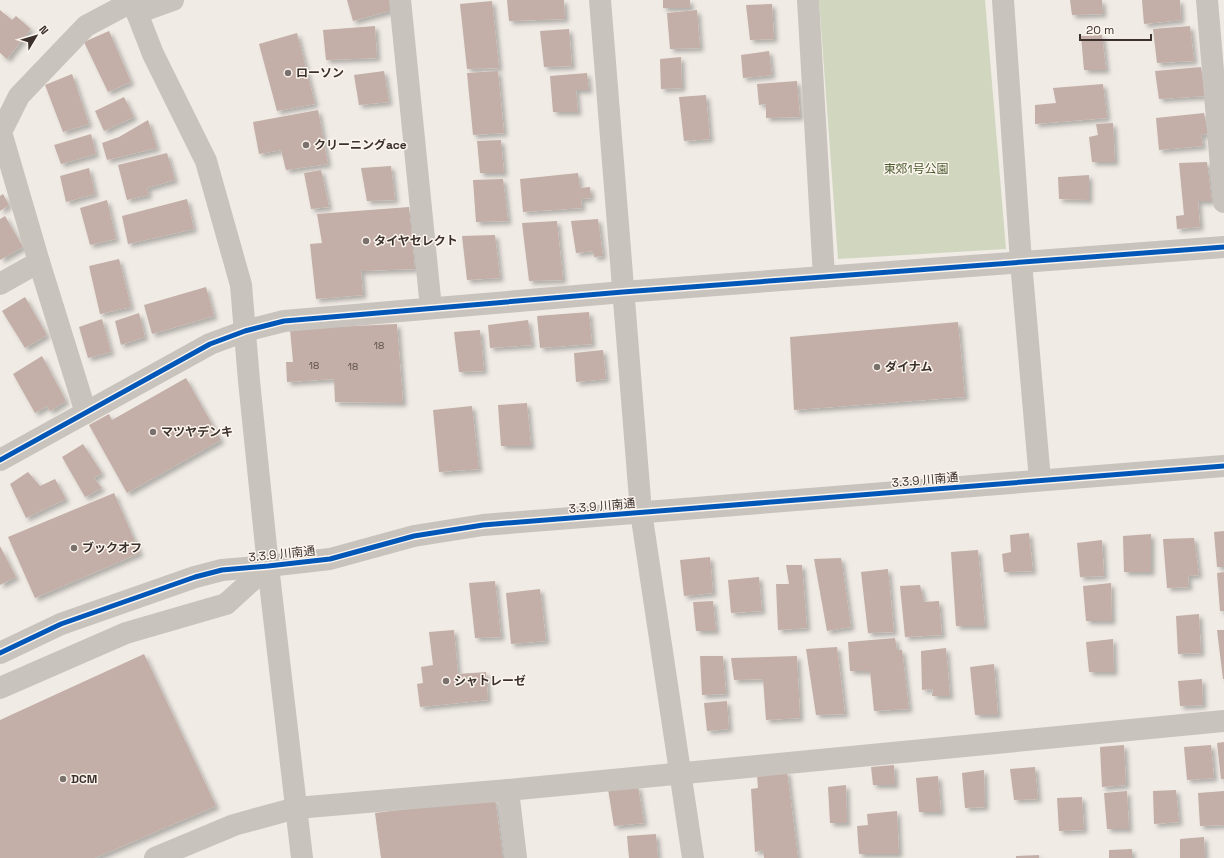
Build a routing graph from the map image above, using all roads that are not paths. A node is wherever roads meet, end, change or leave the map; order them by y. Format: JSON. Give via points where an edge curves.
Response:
{"nodes":[{"id":1,"x":173,"y":0,"type":"edge"},
{"id":2,"x":400,"y":0,"type":"edge"},
{"id":3,"x":600,"y":0,"type":"edge"},
{"id":4,"x":808,"y":0,"type":"edge"},
{"id":5,"x":1003,"y":0,"type":"edge"},
{"id":6,"x":1207,"y":0,"type":"edge"},
{"id":7,"x":134,"y":5,"type":"edge"},
{"id":8,"x":1224,"y":202,"type":"edge"},
{"id":9,"x":1224,"y":247,"type":"edge"},
{"id":10,"x":39,"y":262,"type":"junction"},
{"id":11,"x":1022,"y":262,"type":"junction"},
{"id":12,"x":824,"y":277,"type":"junction"},
{"id":13,"x":0,"y":284,"type":"edge"},
{"id":14,"x":623,"y":292,"type":"junction"},
{"id":15,"x":431,"y":308,"type":"junction"},
{"id":16,"x":245,"y":331,"type":"junction"},
{"id":17,"x":86,"y":413,"type":"junction"},
{"id":18,"x":0,"y":460,"type":"edge"},
{"id":19,"x":1224,"y":466,"type":"edge"},
{"id":20,"x":1040,"y":480,"type":"junction"},
{"id":21,"x":641,"y":512,"type":"junction"},
{"id":22,"x":268,"y":566,"type":"junction"},
{"id":23,"x":0,"y":653,"type":"edge"},
{"id":24,"x":0,"y":688,"type":"edge"},
{"id":25,"x":1224,"y":721,"type":"edge"},
{"id":26,"x":681,"y":773,"type":"junction"},
{"id":27,"x":508,"y":790,"type":"junction"},
{"id":28,"x":296,"y":808,"type":"junction"},
{"id":29,"x":155,"y":858,"type":"edge"},
{"id":30,"x":302,"y":858,"type":"edge"},
{"id":31,"x":516,"y":858,"type":"edge"},
{"id":32,"x":692,"y":858,"type":"edge"}],
"edges":[{"from":1,"to":7,"type":"street"},
{"from":2,"to":15,"type":"street"},
{"from":3,"to":14,"type":"street"},
{"from":4,"to":12,"type":"street"},
{"from":5,"to":11,"type":"street"},
{"from":6,"to":8,"type":"street"},
{"from":7,"to":10,"type":"street","via":[[86,26],[19,96],[1,132]]},
{"from":7,"to":16,"type":"street","via":[[153,54],[206,161],[241,285]]},
{"from":9,"to":11,"type":"street"},
{"from":10,"to":13,"type":"street"},
{"from":10,"to":17,"type":"street"},
{"from":11,"to":12,"type":"street"},
{"from":11,"to":20,"type":"street"},
{"from":12,"to":14,"type":"street"},
{"from":14,"to":15,"type":"street"},
{"from":14,"to":21,"type":"street"},
{"from":15,"to":16,"type":"street","via":[[284,321]]},
{"from":16,"to":17,"type":"street","via":[[210,344]]},
{"from":16,"to":22,"type":"street"},
{"from":17,"to":18,"type":"street"},
{"from":19,"to":20,"type":"street","name":"3.3.9 川南通"},
{"from":20,"to":21,"type":"street","name":"3.3.9 川南通"},
{"from":21,"to":22,"type":"street","name":"3.3.9 川南通","via":[[483,525],[414,536],[330,558]]},
{"from":21,"to":26,"type":"street"},
{"from":22,"to":23,"type":"street","name":"3.3.9 川南通","via":[[222,570],[194,577],[61,624]]},
{"from":22,"to":24,"type":"street","name":"3.3.9 川南通","via":[[226,604],[126,633]]},
{"from":22,"to":28,"type":"street"},
{"from":25,"to":26,"type":"street"},
{"from":26,"to":27,"type":"street"},
{"from":26,"to":32,"type":"street"},
{"from":27,"to":28,"type":"street"},
{"from":27,"to":31,"type":"street"},
{"from":28,"to":29,"type":"street","via":[[234,825]]},
{"from":28,"to":30,"type":"street"}]}
